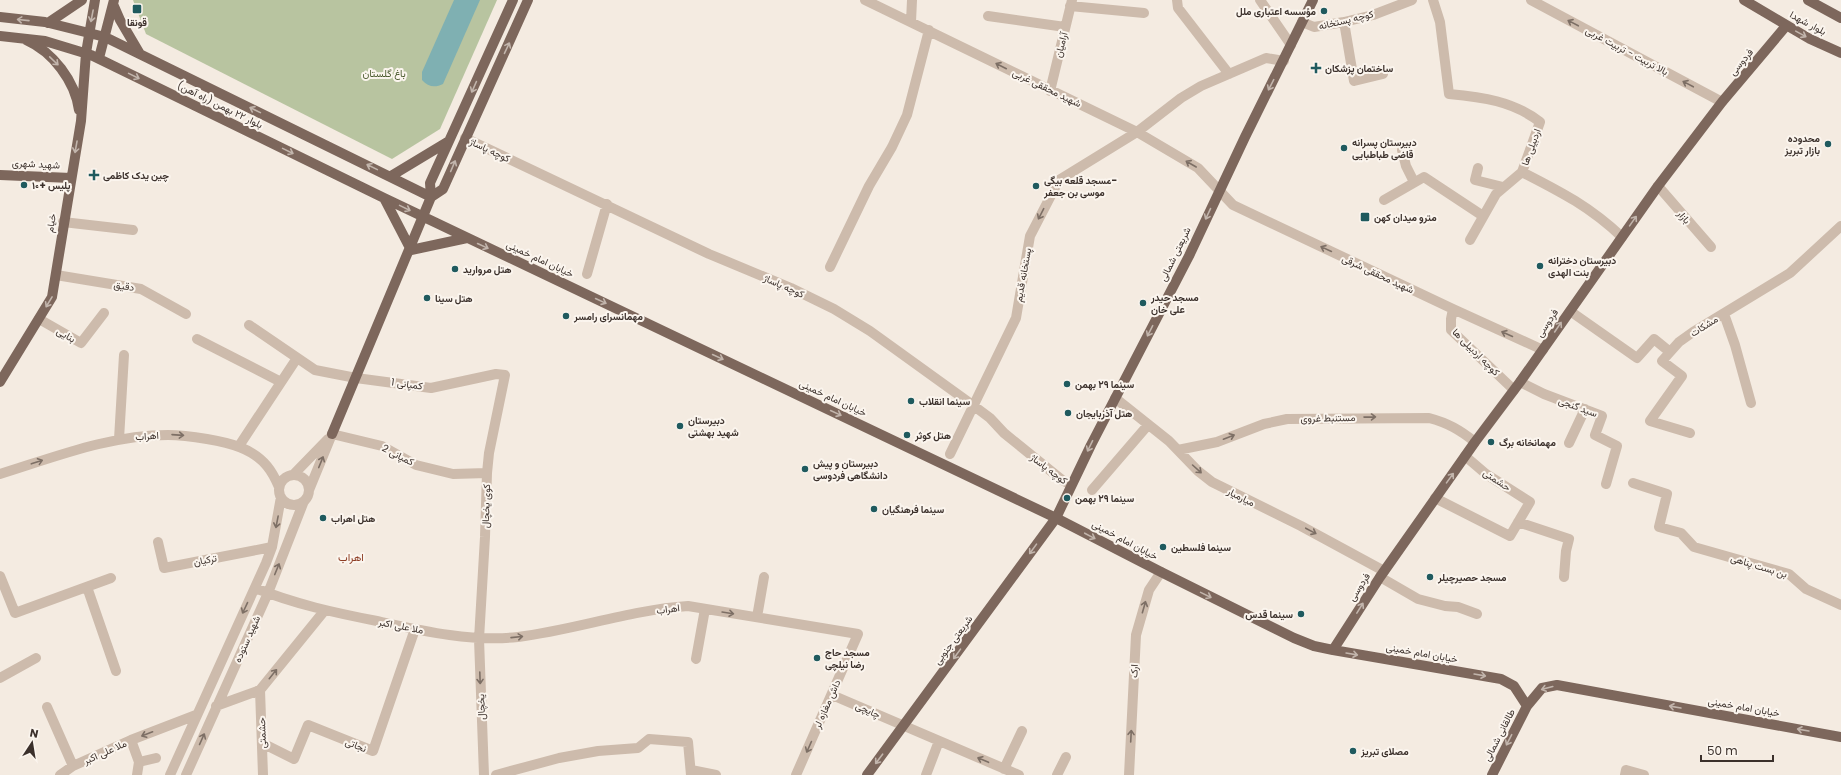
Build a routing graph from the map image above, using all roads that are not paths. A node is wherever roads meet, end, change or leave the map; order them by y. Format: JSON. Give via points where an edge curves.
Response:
{"nodes":[{"id":1,"x":82,"y":0,"type":"edge"},
{"id":2,"x":95,"y":0,"type":"edge"},
{"id":3,"x":513,"y":0,"type":"edge"},
{"id":4,"x":528,"y":0,"type":"edge"},
{"id":5,"x":865,"y":0,"type":"edge"},
{"id":6,"x":912,"y":0,"type":"edge"},
{"id":7,"x":1177,"y":0,"type":"edge"},
{"id":8,"x":1260,"y":0,"type":"edge"},
{"id":9,"x":1313,"y":0,"type":"edge"},
{"id":10,"x":1412,"y":0,"type":"edge"},
{"id":11,"x":1433,"y":0,"type":"edge"},
{"id":12,"x":1531,"y":0,"type":"edge"},
{"id":13,"x":1744,"y":0,"type":"edge"},
{"id":14,"x":1808,"y":0,"type":"edge"},
{"id":15,"x":114,"y":2,"type":"edge"},
{"id":16,"x":1071,"y":3,"type":"edge"},
{"id":17,"x":1144,"y":12,"type":"dead end"},
{"id":18,"x":988,"y":16,"type":"dead end"},
{"id":19,"x":0,"y":17,"type":"edge"},
{"id":20,"x":1841,"y":18,"type":"edge"},
{"id":21,"x":911,"y":22,"type":"junction"},
{"id":22,"x":1302,"y":22,"type":"junction"},
{"id":23,"x":1344,"y":22,"type":"junction"},
{"id":24,"x":48,"y":23,"type":"junction"},
{"id":25,"x":1786,"y":26,"type":"junction"},
{"id":26,"x":1065,"y":27,"type":"junction"},
{"id":27,"x":929,"y":30,"type":"junction"},
{"id":28,"x":89,"y":32,"type":"junction"},
{"id":29,"x":0,"y":36,"type":"edge"},
{"id":30,"x":105,"y":36,"type":"junction"},
{"id":31,"x":22,"y":38,"type":"junction"},
{"id":32,"x":1291,"y":46,"type":"junction"},
{"id":33,"x":86,"y":53,"type":"junction"},
{"id":34,"x":1841,"y":53,"type":"edge"},
{"id":35,"x":140,"y":54,"type":"junction"},
{"id":36,"x":99,"y":58,"type":"junction"},
{"id":37,"x":1284,"y":61,"type":"junction"},
{"id":38,"x":1229,"y":74,"type":"junction"},
{"id":39,"x":1383,"y":74,"type":"dead end"},
{"id":40,"x":1050,"y":90,"type":"junction"},
{"id":41,"x":1722,"y":102,"type":"junction"},
{"id":42,"x":81,"y":121,"type":"junction"},
{"id":43,"x":1137,"y":132,"type":"junction"},
{"id":44,"x":465,"y":138,"type":"junction"},
{"id":45,"x":449,"y":141,"type":"junction"},
{"id":46,"x":1402,"y":150,"type":"dead end"},
{"id":47,"x":1478,"y":168,"type":"dead end"},
{"id":48,"x":1522,"y":172,"type":"junction"},
{"id":49,"x":0,"y":175,"type":"edge"},
{"id":50,"x":391,"y":176,"type":"junction"},
{"id":51,"x":71,"y":178,"type":"junction"},
{"id":52,"x":1414,"y":182,"type":"junction"},
{"id":53,"x":1658,"y":186,"type":"junction"},
{"id":54,"x":1502,"y":187,"type":"junction"},
{"id":55,"x":1219,"y":191,"type":"junction"},
{"id":56,"x":431,"y":197,"type":"junction"},
{"id":57,"x":384,"y":198,"type":"junction"},
{"id":58,"x":1384,"y":200,"type":"dead end"},
{"id":59,"x":607,"y":204,"type":"junction"},
{"id":60,"x":1483,"y":216,"type":"junction"},
{"id":61,"x":423,"y":217,"type":"junction"},
{"id":62,"x":63,"y":222,"type":"junction"},
{"id":63,"x":1841,"y":226,"type":"edge"},
{"id":64,"x":133,"y":230,"type":"dead end"},
{"id":65,"x":1622,"y":236,"type":"junction"},
{"id":66,"x":467,"y":238,"type":"junction"},
{"id":67,"x":1470,"y":240,"type":"dead end"},
{"id":68,"x":1711,"y":248,"type":"dead end"},
{"id":69,"x":411,"y":250,"type":"junction"},
{"id":70,"x":830,"y":266,"type":"dead end"},
{"id":71,"x":587,"y":274,"type":"dead end"},
{"id":72,"x":56,"y":275,"type":"junction"},
{"id":73,"x":1453,"y":309,"type":"junction"},
{"id":74,"x":1570,"y":311,"type":"junction"},
{"id":75,"x":104,"y":313,"type":"dead end"},
{"id":76,"x":186,"y":314,"type":"dead end"},
{"id":77,"x":1724,"y":314,"type":"junction"},
{"id":78,"x":39,"y":319,"type":"junction"},
{"id":79,"x":249,"y":325,"type":"dead end"},
{"id":80,"x":197,"y":339,"type":"dead end"},
{"id":81,"x":1543,"y":350,"type":"junction"},
{"id":82,"x":1670,"y":352,"type":"junction"},
{"id":83,"x":124,"y":355,"type":"dead end"},
{"id":84,"x":297,"y":358,"type":"junction"},
{"id":85,"x":505,"y":375,"type":"joint"},
{"id":86,"x":356,"y":378,"type":"junction"},
{"id":87,"x":0,"y":382,"type":"edge"},
{"id":88,"x":281,"y":382,"type":"junction"},
{"id":89,"x":1517,"y":386,"type":"junction"},
{"id":90,"x":1115,"y":398,"type":"junction"},
{"id":91,"x":1752,"y":403,"type":"dead end"},
{"id":92,"x":974,"y":406,"type":"junction"},
{"id":93,"x":1585,"y":409,"type":"junction"},
{"id":94,"x":1148,"y":425,"type":"junction"},
{"id":95,"x":1690,"y":433,"type":"dead end"},
{"id":96,"x":332,"y":434,"type":"junction"},
{"id":97,"x":119,"y":439,"type":"junction"},
{"id":98,"x":1475,"y":442,"type":"junction"},
{"id":99,"x":1569,"y":444,"type":"dead end"},
{"id":100,"x":239,"y":446,"type":"junction"},
{"id":101,"x":1178,"y":450,"type":"junction"},
{"id":102,"x":950,"y":454,"type":"dead end"},
{"id":103,"x":1465,"y":456,"type":"junction"},
{"id":104,"x":487,"y":473,"type":"junction"},
{"id":105,"x":0,"y":474,"type":"edge"},
{"id":106,"x":293,"y":475,"type":"junction"},
{"id":107,"x":1633,"y":483,"type":"dead end"},
{"id":108,"x":1606,"y":484,"type":"dead end"},
{"id":109,"x":1071,"y":486,"type":"junction"},
{"id":110,"x":309,"y":490,"type":"junction"},
{"id":111,"x":1092,"y":490,"type":"dead end"},
{"id":112,"x":280,"y":492,"type":"junction"},
{"id":113,"x":1435,"y":498,"type":"junction"},
{"id":114,"x":304,"y":501,"type":"junction"},
{"id":115,"x":1056,"y":518,"type":"junction"},
{"id":116,"x":1518,"y":522,"type":"junction"},
{"id":117,"x":158,"y":542,"type":"dead end"},
{"id":118,"x":272,"y":547,"type":"junction"},
{"id":119,"x":1161,"y":572,"type":"junction"},
{"id":120,"x":1382,"y":574,"type":"junction"},
{"id":121,"x":0,"y":576,"type":"edge"},
{"id":122,"x":764,"y":577,"type":"dead end"},
{"id":123,"x":1564,"y":577,"type":"dead end"},
{"id":124,"x":112,"y":578,"type":"dead end"},
{"id":125,"x":87,"y":587,"type":"junction"},
{"id":126,"x":255,"y":588,"type":"junction"},
{"id":127,"x":268,"y":593,"type":"junction"},
{"id":128,"x":1841,"y":605,"type":"edge"},
{"id":129,"x":705,"y":609,"type":"junction"},
{"id":130,"x":325,"y":610,"type":"junction"},
{"id":131,"x":1477,"y":614,"type":"dead end"},
{"id":132,"x":757,"y":618,"type":"junction"},
{"id":133,"x":415,"y":629,"type":"junction"},
{"id":134,"x":858,"y":634,"type":"joint"},
{"id":135,"x":478,"y":639,"type":"junction"},
{"id":136,"x":1333,"y":650,"type":"junction"},
{"id":137,"x":36,"y":658,"type":"dead end"},
{"id":138,"x":696,"y":659,"type":"dead end"},
{"id":139,"x":116,"y":671,"type":"dead end"},
{"id":140,"x":0,"y":678,"type":"edge"},
{"id":141,"x":260,"y":690,"type":"junction"},
{"id":142,"x":832,"y":695,"type":"junction"},
{"id":143,"x":216,"y":706,"type":"junction"},
{"id":144,"x":1527,"y":706,"type":"junction"},
{"id":145,"x":47,"y":707,"type":"dead end"},
{"id":146,"x":196,"y":715,"type":"junction"},
{"id":147,"x":904,"y":726,"type":"junction"},
{"id":148,"x":1022,"y":731,"type":"dead end"},
{"id":149,"x":1841,"y":737,"type":"edge"},
{"id":150,"x":131,"y":740,"type":"junction"},
{"id":151,"x":939,"y":741,"type":"junction"},
{"id":152,"x":262,"y":743,"type":"junction"},
{"id":153,"x":1066,"y":757,"type":"dead end"},
{"id":154,"x":156,"y":758,"type":"dead end"},
{"id":155,"x":139,"y":762,"type":"junction"},
{"id":156,"x":73,"y":766,"type":"junction"},
{"id":157,"x":1004,"y":769,"type":"junction"},
{"id":158,"x":691,"y":772,"type":"edge"},
{"id":159,"x":60,"y":775,"type":"edge"},
{"id":160,"x":137,"y":775,"type":"edge"},
{"id":161,"x":170,"y":775,"type":"edge"},
{"id":162,"x":186,"y":775,"type":"edge"},
{"id":163,"x":264,"y":775,"type":"edge"},
{"id":164,"x":484,"y":775,"type":"edge"},
{"id":165,"x":496,"y":775,"type":"edge"},
{"id":166,"x":716,"y":775,"type":"edge"},
{"id":167,"x":796,"y":775,"type":"edge"},
{"id":168,"x":867,"y":775,"type":"edge"},
{"id":169,"x":926,"y":775,"type":"edge"},
{"id":170,"x":1019,"y":775,"type":"edge"},
{"id":171,"x":1057,"y":775,"type":"edge"},
{"id":172,"x":1129,"y":775,"type":"edge"},
{"id":173,"x":1492,"y":775,"type":"edge"},
{"id":174,"x":1625,"y":775,"type":"edge"},
{"id":175,"x":1644,"y":775,"type":"edge"}],
"edges":[{"from":1,"to":24,"type":"main road"},
{"from":2,"to":28,"type":"main road","name":"خیام","one_way":true},
{"from":3,"to":45,"type":"main road","one_way":true},
{"from":44,"to":4,"type":"main road","one_way":true},
{"from":5,"to":21,"type":"street","name":"شهید محققی غربی"},
{"from":6,"to":21,"type":"street"},
{"from":7,"to":38,"type":"street","via":[[1178,8]]},
{"from":8,"to":32,"type":"street"},
{"from":9,"to":22,"type":"main road","name":"شریعتی شمالی"},
{"from":10,"to":23,"type":"street","name":"کوچه پستخانه"},
{"from":11,"to":48,"type":"street","name":"اردبیلی ها","via":[[1442,36],[1449,94],[1506,103],[1540,122]]},
{"from":41,"to":12,"type":"street","name":"بالا تربیت - تربیت غربی","one_way":true},
{"from":13,"to":25,"type":"main road","name":"بلوار شهدا"},
{"from":14,"to":20,"type":"main road","name":"بلوار شهدا"},
{"from":15,"to":30,"type":"main road"},
{"from":15,"to":35,"type":"main road"},
{"from":16,"to":17,"type":"street"},
{"from":16,"to":26,"type":"street","name":"آرامیان"},
{"from":18,"to":26,"type":"street"},
{"from":24,"to":19,"type":"main road","one_way":true},
{"from":21,"to":27,"type":"street","name":"شهید محققی غربی"},
{"from":22,"to":23,"type":"street","name":"کوچه پستخانه","via":[[1314,27]]},
{"from":22,"to":32,"type":"main road","name":"شریعتی شمالی"},
{"from":23,"to":39,"type":"street","via":[[1354,81]]},
{"from":24,"to":28,"type":"main road"},
{"from":25,"to":34,"type":"main road","name":"بلوار شهدا","one_way":true},
{"from":25,"to":41,"type":"main road","name":"فردوسی"},
{"from":26,"to":40,"type":"street","name":"آرامیان"},
{"from":40,"to":27,"type":"street","name":"شهید محققی غربی","one_way":true},
{"from":27,"to":70,"type":"street","via":[[907,115]]},
{"from":28,"to":30,"type":"main road","name":"بلوار ۲۲ بهمن (راه آهن)"},
{"from":28,"to":33,"type":"main road","name":"خیام"},
{"from":29,"to":31,"type":"main road","name":"بلوار ۲۲ بهمن (راه آهن)"},
{"from":30,"to":35,"type":"main road","name":"بلوار ۲۲ بهمن (راه آهن)"},
{"from":30,"to":36,"type":"main road"},
{"from":31,"to":33,"type":"main road","name":"بلوار ۲۲ بهمن (راه آهن)","via":[[45,40]]},
{"from":31,"to":42,"type":"main road","one_way":true,"via":[[41,50],[68,77],[79,104]]},
{"from":32,"to":37,"type":"main road","name":"شریعتی شمالی"},
{"from":33,"to":36,"type":"main road","name":"بلوار ۲۲ بهمن (راه آهن)"},
{"from":33,"to":42,"type":"main road","name":"خیام"},
{"from":50,"to":35,"type":"main road","name":"بلوار ۲۲ بهمن (راه آهن)","one_way":true},
{"from":36,"to":57,"type":"main road","name":"بلوار ۲۲ بهمن (راه آهن)","one_way":true},
{"from":37,"to":38,"type":"street","name":"پستخانه قدیم","via":[[1266,58]]},
{"from":37,"to":55,"type":"main road","name":"شریعتی شمالی","one_way":true},
{"from":38,"to":43,"type":"street","name":"پستخانه قدیم","via":[[1181,98]]},
{"from":40,"to":43,"type":"street","name":"شهید محققی غربی"},
{"from":41,"to":53,"type":"main road","name":"فردوسی"},
{"from":42,"to":51,"type":"main road","name":"خیام","one_way":true},
{"from":55,"to":43,"type":"street","name":"شهید محققی غربی","one_way":true,"via":[[1198,168]]},
{"from":43,"to":92,"type":"street","name":"پستخانه قدیم","one_way":true,"via":[[1059,180],[1030,236],[1016,318]]},
{"from":56,"to":44,"type":"main road","one_way":true,"via":[[443,189]]},
{"from":44,"to":59,"type":"street","name":"کوچه پاساژ"},
{"from":45,"to":50,"type":"main road"},
{"from":45,"to":56,"type":"main road","via":[[430,183]]},
{"from":46,"to":52,"type":"street"},
{"from":47,"to":54,"type":"street","via":[[1475,180]]},
{"from":48,"to":54,"type":"street"},
{"from":48,"to":65,"type":"street","name":"اردبیلی ها","via":[[1575,200],[1598,215]]},
{"from":49,"to":51,"type":"main road","name":"شهید شهری"},
{"from":50,"to":56,"type":"main road","name":"بلوار ۲۲ بهمن (راه آهن)"},
{"from":51,"to":62,"type":"main road","name":"خیام"},
{"from":52,"to":58,"type":"street"},
{"from":52,"to":60,"type":"street","via":[[1424,176]]},
{"from":65,"to":53,"type":"main road","name":"فردوسی","one_way":true},
{"from":53,"to":68,"type":"street","name":"بازار"},
{"from":54,"to":60,"type":"street"},
{"from":73,"to":55,"type":"street","name":"شهید محققی شرقی","one_way":true,"via":[[1233,206]]},
{"from":55,"to":90,"type":"main road","name":"شریعتی شمالی","one_way":true,"via":[[1189,256]]},
{"from":56,"to":61,"type":"main road"},
{"from":57,"to":61,"type":"main road","name":"بلوار ۲۲ بهمن (راه آهن)","one_way":true},
{"from":57,"to":69,"type":"main road"},
{"from":59,"to":71,"type":"street"},
{"from":59,"to":92,"type":"street","name":"کوچه پاساژ","via":[[709,254],[834,308]]},
{"from":60,"to":67,"type":"street"},
{"from":61,"to":66,"type":"main road","name":"خیابان امام خمینی"},
{"from":61,"to":69,"type":"main road"},
{"from":62,"to":64,"type":"street"},
{"from":62,"to":72,"type":"main road","name":"خیام"},
{"from":63,"to":77,"type":"street","name":"مشکات","via":[[1790,273]]},
{"from":65,"to":74,"type":"main road","name":"فردوسی"},
{"from":66,"to":69,"type":"main road"},
{"from":66,"to":115,"type":"main road","name":"خیابان امام خمینی","one_way":true},
{"from":69,"to":86,"type":"main road"},
{"from":72,"to":76,"type":"street","name":"دقیق","via":[[141,289]]},
{"from":72,"to":78,"type":"main road","name":"خیام","one_way":true,"via":[[52,297]]},
{"from":81,"to":73,"type":"street","name":"شهید محققی شرقی","one_way":true},
{"from":73,"to":89,"type":"street","name":"کوچه اردبیلی ها","via":[[1451,330]]},
{"from":81,"to":74,"type":"main road","name":"فردوسی","one_way":true},
{"from":74,"to":82,"type":"street","via":[[1637,358],[1654,339]]},
{"from":75,"to":78,"type":"street","name":"بنایی","via":[[81,343]]},
{"from":77,"to":82,"type":"street","name":"مشکات","via":[[1693,332]]},
{"from":77,"to":91,"type":"street"},
{"from":78,"to":87,"type":"main road","name":"خیام"},
{"from":79,"to":84,"type":"street","name":"کمپانی 1"},
{"from":80,"to":88,"type":"street"},
{"from":81,"to":89,"type":"main road","name":"فردوسی"},
{"from":82,"to":95,"type":"street","via":[[1662,361],[1682,376],[1650,421]]},
{"from":83,"to":97,"type":"street"},
{"from":84,"to":86,"type":"street","name":"کمپانی 1","via":[[315,370]]},
{"from":84,"to":88,"type":"street"},
{"from":85,"to":86,"type":"street","name":"کمپانی 1","via":[[496,374],[431,388]]},
{"from":85,"to":104,"type":"street","name":"کوی یخچال"},
{"from":86,"to":96,"type":"main road"},
{"from":88,"to":100,"type":"street"},
{"from":89,"to":93,"type":"street","name":"سید گنجی"},
{"from":89,"to":98,"type":"main road","name":"فردوسی"},
{"from":90,"to":94,"type":"street","name":"میارمیار"},
{"from":90,"to":109,"type":"main road","name":"شریعتی شمالی","one_way":true},
{"from":92,"to":102,"type":"street","name":"پستخانه قدیم"},
{"from":92,"to":109,"type":"street","name":"کوچه پاساژ"},
{"from":93,"to":99,"type":"street"},
{"from":93,"to":108,"type":"street","name":"سید گنجی","via":[[1602,416],[1595,435],[1617,446]]},
{"from":94,"to":101,"type":"street","name":"میارمیار"},
{"from":94,"to":111,"type":"street"},
{"from":96,"to":104,"type":"street","name":"کمپانی 2","via":[[382,446],[416,465],[453,474]]},
{"from":96,"to":106,"type":"street"},
{"from":110,"to":96,"type":"street","one_way":true},
{"from":97,"to":100,"type":"street","name":"اهراب","one_way":true,"via":[[168,435]]},
{"from":105,"to":97,"type":"street","name":"اهراب","one_way":true,"via":[[66,452]]},
{"from":101,"to":98,"type":"street","name":"مستنبط غروی","one_way":true,"via":[[1217,442],[1276,421],[1312,418],[1429,418],[1445,422]]},
{"from":98,"to":103,"type":"main road","name":"فردوسی"},
{"from":100,"to":112,"type":"street","name":"اهراب","via":[[267,466]]},
{"from":101,"to":120,"type":"street","name":"میارمیار","one_way":true,"via":[[1212,482],[1300,526]]},
{"from":113,"to":103,"type":"main road","name":"فردوسی","one_way":true},
{"from":103,"to":116,"type":"street","name":"حشمتی","via":[[1486,474],[1530,502]]},
{"from":104,"to":135,"type":"street","name":"کوی یخچال"},
{"from":106,"to":110,"type":"street","via":[[303,477]]},
{"from":106,"to":112,"type":"street","via":[[284,478]]},
{"from":107,"to":128,"type":"street","name":"بن بست پناهی","via":[[1667,494],[1659,527],[1681,533],[1694,547],[1789,574],[1806,589]]},
{"from":109,"to":115,"type":"main road","name":"شریعتی شمالی"},
{"from":110,"to":114,"type":"street"},
{"from":112,"to":114,"type":"street","via":[[288,503]]},
{"from":112,"to":118,"type":"street","name":"شهید ستوده","one_way":true},
{"from":113,"to":116,"type":"street","via":[[1510,536]]},
{"from":113,"to":120,"type":"main road","name":"فردوسی"},
{"from":127,"to":114,"type":"street","name":"شهید ستوده","one_way":true},
{"from":115,"to":119,"type":"main road","name":"خیابان امام خمینی","one_way":true},
{"from":115,"to":147,"type":"main road","name":"شریعتی جنوبی","one_way":true},
{"from":116,"to":123,"type":"street","via":[[1569,539]]},
{"from":117,"to":118,"type":"street","name":"ترکیان","via":[[164,568]]},
{"from":118,"to":126,"type":"street","name":"شهید ستوده"},
{"from":119,"to":136,"type":"main road","name":"خیابان امام خمینی","one_way":true,"via":[[1294,638]]},
{"from":172,"to":119,"type":"street","name":"ارک","one_way":true,"via":[[1136,635],[1149,590]]},
{"from":120,"to":131,"type":"street","name":"میارمیار","via":[[1418,599],[1458,607]]},
{"from":136,"to":120,"type":"main road","name":"فردوسی","one_way":true},
{"from":121,"to":125,"type":"street","via":[[15,613]]},
{"from":122,"to":132,"type":"street"},
{"from":124,"to":125,"type":"street"},
{"from":125,"to":139,"type":"street"},
{"from":126,"to":127,"type":"street","name":"ملا علی اکبر"},
{"from":126,"to":146,"type":"street","name":"شهید ستوده","one_way":true},
{"from":127,"to":130,"type":"street","name":"ملا علی اکبر"},
{"from":127,"to":143,"type":"street","name":"شهید ستوده"},
{"from":129,"to":132,"type":"street","name":"اهراب","one_way":true},
{"from":135,"to":129,"type":"street","name":"اهراب","one_way":true,"via":[[517,637],[562,630],[664,608],[688,606]]},
{"from":129,"to":138,"type":"street"},
{"from":130,"to":133,"type":"street","name":"ملا علی اکبر"},
{"from":141,"to":130,"type":"street","one_way":true},
{"from":132,"to":134,"type":"street","name":"اهراب"},
{"from":133,"to":135,"type":"street","name":"ملا علی اکبر"},
{"from":133,"to":152,"type":"street","name":"نجاتی","via":[[373,752],[308,725],[294,759]]},
{"from":134,"to":142,"type":"street","name":"داش مغازه لر"},
{"from":135,"to":164,"type":"street","name":"یخچال","one_way":true},
{"from":136,"to":144,"type":"main road","name":"خیابان امام خمینی","one_way":true,"via":[[1501,679],[1514,686]]},
{"from":137,"to":140,"type":"street"},
{"from":141,"to":143,"type":"street"},
{"from":141,"to":152,"type":"street","name":"حشمتی"},
{"from":142,"to":147,"type":"street","name":"چایچی"},
{"from":142,"to":167,"type":"street","name":"داش مغازه لر","one_way":true},
{"from":162,"to":143,"type":"street","name":"شهید ستوده","one_way":true},
{"from":149,"to":144,"type":"main road","name":"خیابان امام خمینی","one_way":true,"via":[[1557,686],[1542,688]]},
{"from":144,"to":173,"type":"main road","name":"طالقانی شمالی","one_way":true},
{"from":145,"to":156,"type":"street"},
{"from":146,"to":150,"type":"street","name":"ملا علی اکبر","one_way":true},
{"from":146,"to":161,"type":"street","name":"شهید ستوده"},
{"from":147,"to":151,"type":"street"},
{"from":147,"to":168,"type":"main road","name":"شریعتی جنوبی","one_way":true},
{"from":148,"to":157,"type":"street"},
{"from":150,"to":155,"type":"street"},
{"from":150,"to":156,"type":"street","name":"ملا علی اکبر"},
{"from":157,"to":151,"type":"street","one_way":true},
{"from":151,"to":169,"type":"street"},
{"from":152,"to":163,"type":"street","name":"حشمتی"},
{"from":153,"to":171,"type":"street"},
{"from":154,"to":155,"type":"street"},
{"from":155,"to":160,"type":"street"},
{"from":156,"to":159,"type":"street","name":"ملا علی اکبر"},
{"from":157,"to":170,"type":"street"},
{"from":158,"to":165,"type":"street","via":[[688,742],[649,739],[638,748],[598,751],[559,758]]},
{"from":158,"to":166,"type":"street"},
{"from":174,"to":175,"type":"street","via":[[1626,770]]}]}
